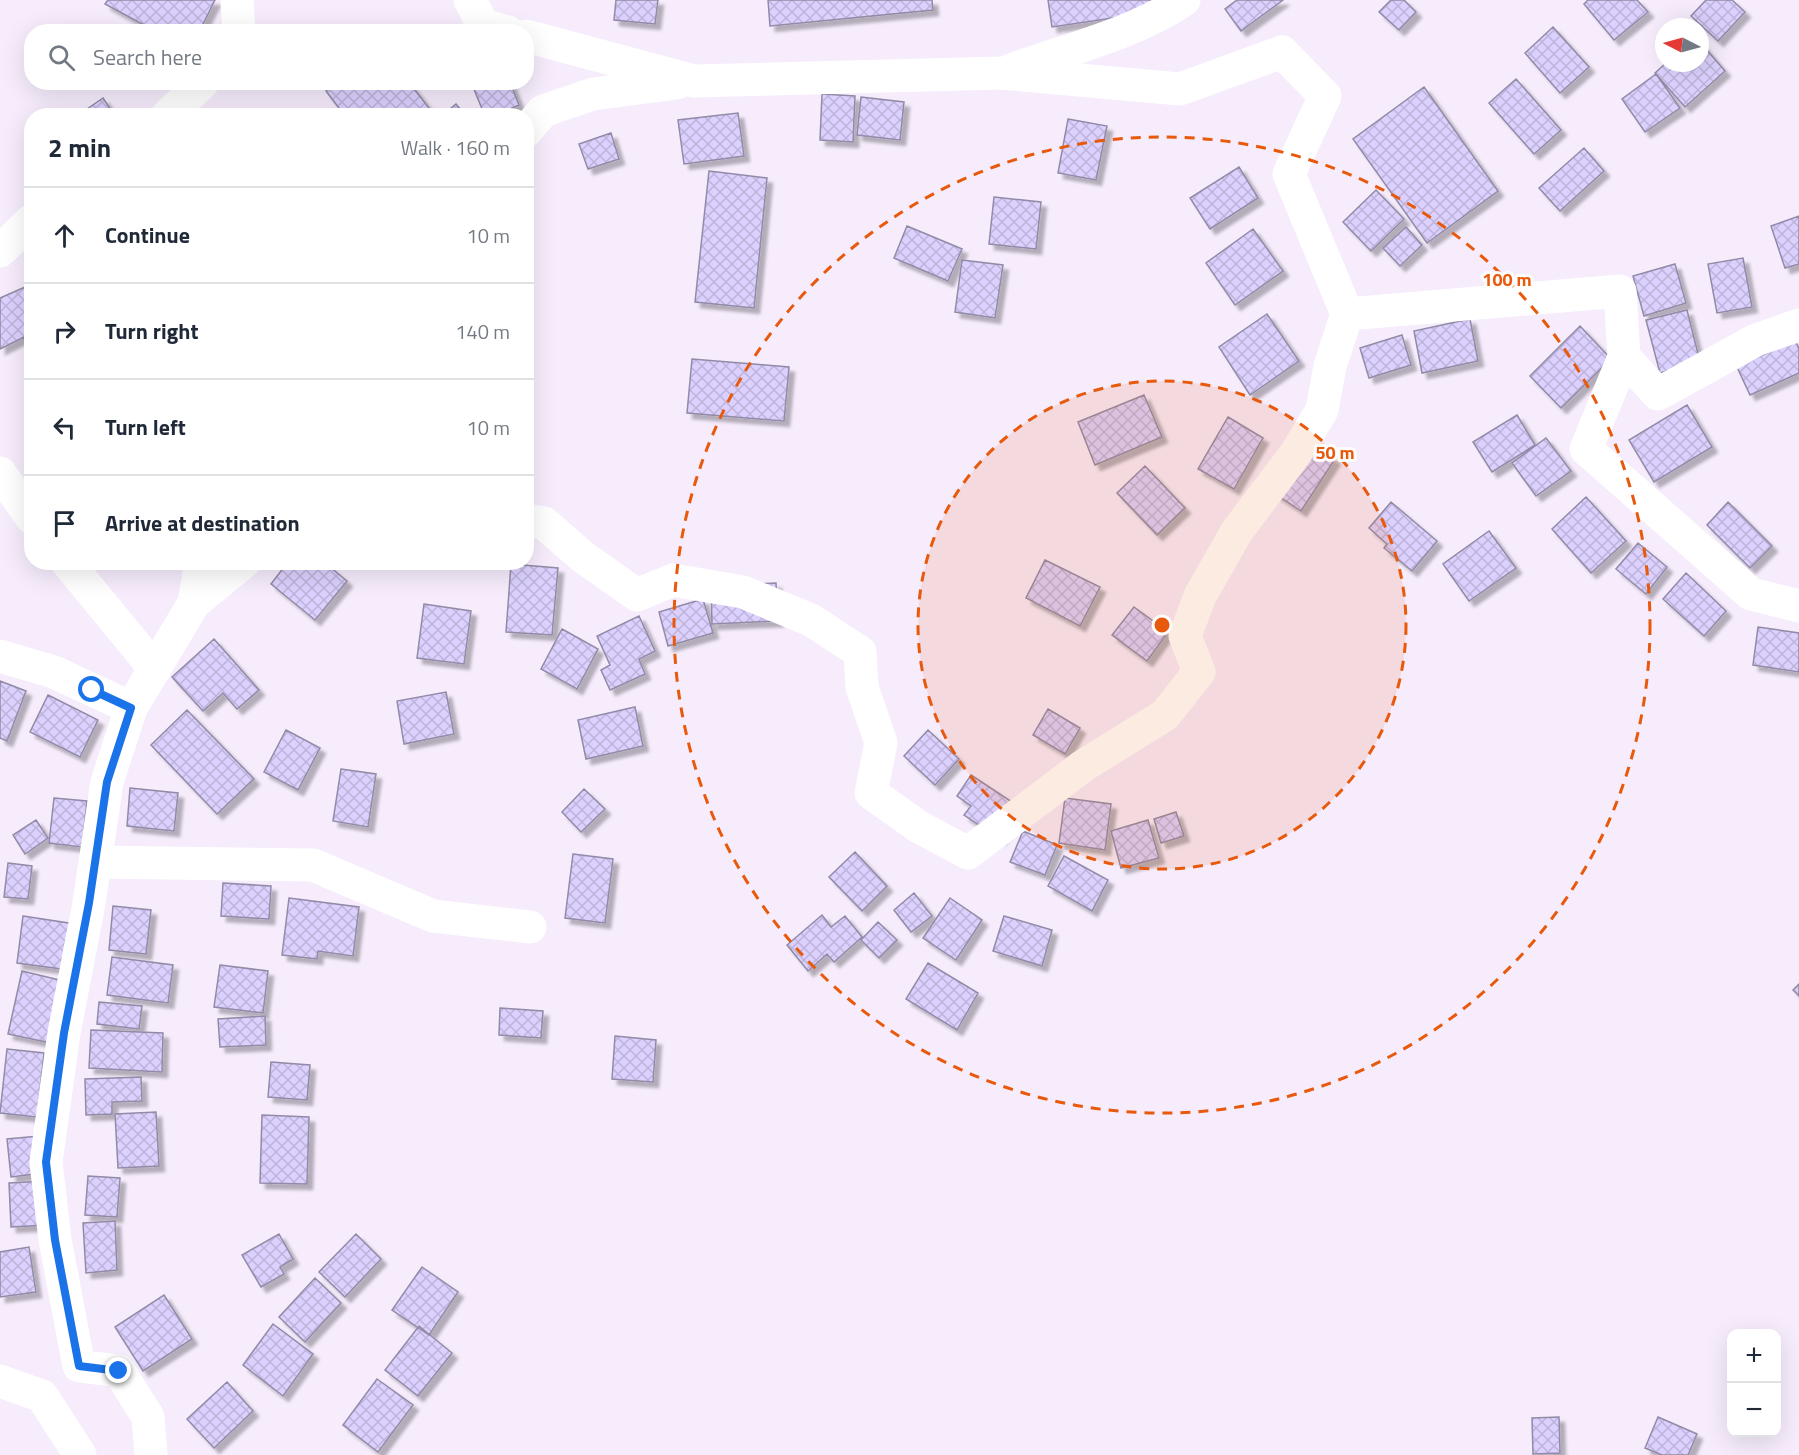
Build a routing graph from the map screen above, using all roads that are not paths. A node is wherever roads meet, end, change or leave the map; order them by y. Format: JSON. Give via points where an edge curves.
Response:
{"nodes":[{"id":1,"x":237,"y":0,"type":"edge"},
{"id":2,"x":470,"y":0,"type":"edge"},
{"id":3,"x":1184,"y":0,"type":"edge"},
{"id":4,"x":238,"y":24,"type":"edge"},
{"id":5,"x":482,"y":24,"type":"edge"},
{"id":6,"x":534,"y":38,"type":"edge"},
{"id":7,"x":1001,"y":73,"type":"junction"},
{"id":8,"x":694,"y":81,"type":"junction"},
{"id":9,"x":195,"y":90,"type":"edge"},
{"id":10,"x":175,"y":108,"type":"edge"},
{"id":11,"x":534,"y":122,"type":"edge"},
{"id":12,"x":24,"y":228,"type":"edge"},
{"id":13,"x":0,"y":251,"type":"edge"},
{"id":14,"x":1347,"y":314,"type":"junction"},
{"id":15,"x":1799,"y":325,"type":"edge"},
{"id":16,"x":1624,"y":357,"type":"junction"},
{"id":17,"x":0,"y":473,"type":"edge"},
{"id":18,"x":24,"y":507,"type":"edge"},
{"id":19,"x":534,"y":521,"type":"edge"},
{"id":20,"x":74,"y":570,"type":"edge"},
{"id":21,"x":200,"y":570,"type":"edge"},
{"id":22,"x":234,"y":570,"type":"edge"},
{"id":23,"x":194,"y":603,"type":"junction"},
{"id":24,"x":1799,"y":606,"type":"edge"},
{"id":25,"x":0,"y":656,"type":"edge"},
{"id":26,"x":154,"y":669,"type":"junction"},
{"id":27,"x":131,"y":708,"type":"junction"},
{"id":28,"x":95,"y":862,"type":"junction"},
{"id":29,"x":530,"y":927,"type":"dead end"},
{"id":30,"x":0,"y":1381,"type":"edge"},
{"id":31,"x":148,"y":1417,"type":"junction"},
{"id":32,"x":80,"y":1455,"type":"edge"},
{"id":33,"x":133,"y":1455,"type":"edge"},
{"id":34,"x":151,"y":1455,"type":"edge"}],
"edges":[{"from":1,"to":4,"type":"street"},
{"from":2,"to":5,"type":"street"},
{"from":3,"to":7,"type":"street","via":[[1115,33]]},
{"from":6,"to":8,"type":"street"},
{"from":7,"to":8,"type":"street"},
{"from":7,"to":14,"type":"street","via":[[1180,89],[1282,52],[1325,96],[1289,174]]},
{"from":8,"to":11,"type":"street","via":[[593,94],[543,111]]},
{"from":9,"to":10,"type":"street"},
{"from":12,"to":13,"type":"street"},
{"from":14,"to":16,"type":"street","via":[[1620,291]]},
{"from":14,"to":19,"type":"street","via":[[1330,366],[1322,410],[1296,453],[1237,531],[1200,596],[1185,636],[1199,672],[1165,715],[1083,766],[968,853],[919,827],[871,793],[881,743],[862,687],[860,652],[811,620],[743,592],[673,580],[637,595],[583,557],[544,523]]},
{"from":15,"to":16,"type":"street","via":[[1756,339],[1658,394]]},
{"from":16,"to":24,"type":"street","via":[[1586,449],[1751,594]]},
{"from":17,"to":18,"type":"street"},
{"from":20,"to":26,"type":"street"},
{"from":21,"to":23,"type":"street"},
{"from":22,"to":23,"type":"street"},
{"from":23,"to":26,"type":"street"},
{"from":25,"to":27,"type":"street","via":[[54,672]]},
{"from":26,"to":27,"type":"street"},
{"from":27,"to":28,"type":"street","via":[[107,782]]},
{"from":28,"to":29,"type":"street","via":[[313,865],[433,916]]},
{"from":28,"to":31,"type":"street","via":[[64,1033],[46,1162],[55,1240],[79,1366],[119,1371]]},
{"from":30,"to":32,"type":"street","via":[[42,1396]]},
{"from":31,"to":33,"type":"street"},
{"from":31,"to":34,"type":"street"}]}
